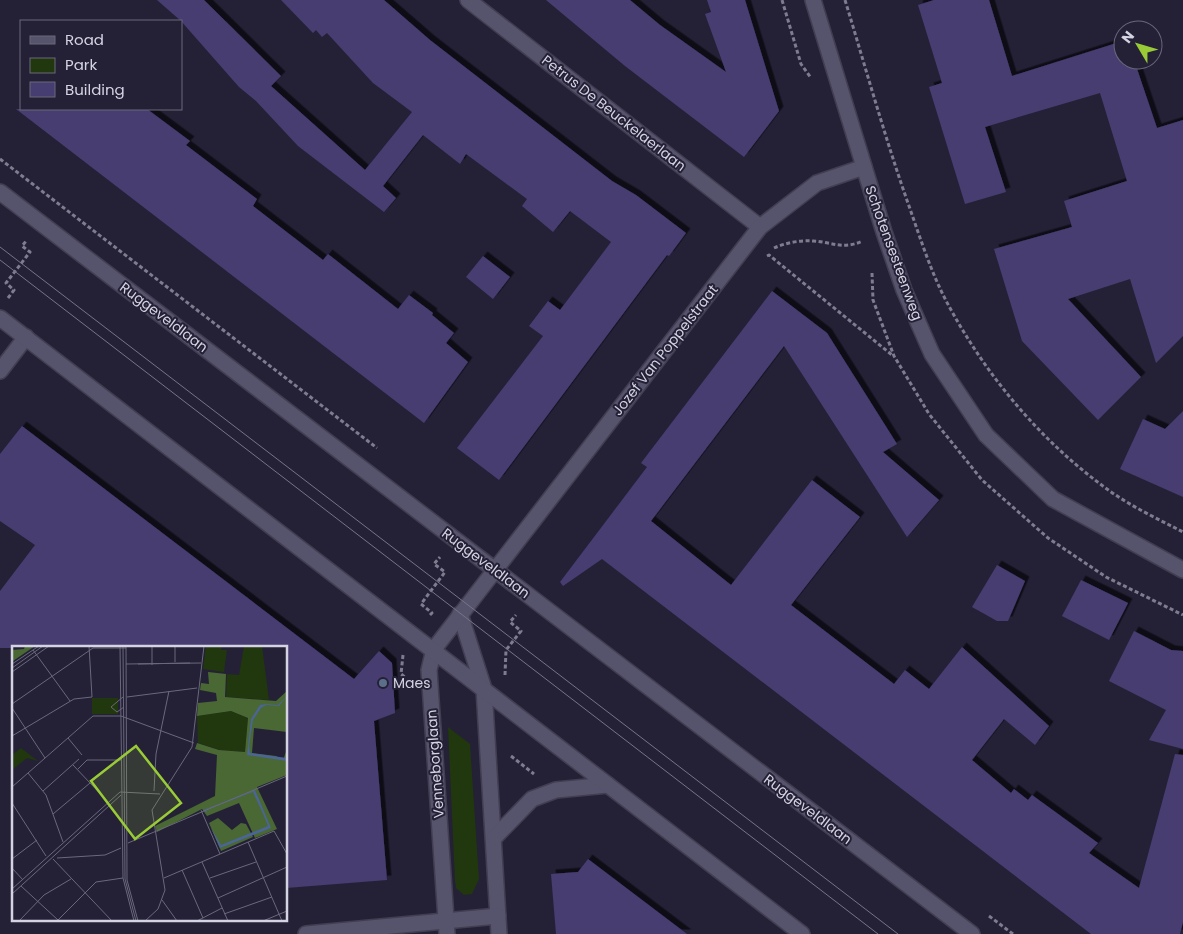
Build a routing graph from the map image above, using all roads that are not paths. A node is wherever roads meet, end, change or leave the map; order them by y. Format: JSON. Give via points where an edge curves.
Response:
{"nodes":[{"id":1,"x":468,"y":0,"type":"edge"},
{"id":2,"x":812,"y":0,"type":"edge"},
{"id":3,"x":864,"y":168,"type":"junction"},
{"id":4,"x":0,"y":192,"type":"edge"},
{"id":5,"x":760,"y":227,"type":"junction"},
{"id":6,"x":0,"y":318,"type":"edge"},
{"id":7,"x":26,"y":337,"type":"junction"},
{"id":8,"x":0,"y":371,"type":"edge"},
{"id":9,"x":496,"y":570,"type":"junction"},
{"id":10,"x":1183,"y":570,"type":"edge"},
{"id":11,"x":460,"y":614,"type":"junction"},
{"id":12,"x":434,"y":649,"type":"junction"},
{"id":13,"x":484,"y":689,"type":"junction"},
{"id":14,"x":608,"y":785,"type":"junction"},
{"id":15,"x":495,"y":837,"type":"junction"},
{"id":16,"x":498,"y":916,"type":"junction"},
{"id":17,"x":447,"y":927,"type":"edge"},
{"id":18,"x":306,"y":934,"type":"edge"},
{"id":19,"x":499,"y":934,"type":"edge"},
{"id":20,"x":802,"y":934,"type":"edge"},
{"id":21,"x":972,"y":934,"type":"edge"}],
"edges":[{"from":1,"to":5,"type":"street","name":"Petrus De Beuckelaerlaan"},
{"from":2,"to":3,"type":"street","name":"Schotensesteenweg"},
{"from":3,"to":5,"type":"street","name":"Jozef Van Poppelstraat","via":[[817,183]]},
{"from":3,"to":10,"type":"street","name":"Schotensesteenweg","via":[[904,290],[932,354],[986,435],[1053,499]]},
{"from":4,"to":9,"type":"street","name":"Ruggeveldlaan"},
{"from":5,"to":9,"type":"street","name":"Jozef Van Poppelstraat"},
{"from":6,"to":7,"type":"street"},
{"from":7,"to":8,"type":"street"},
{"from":7,"to":12,"type":"street"},
{"from":9,"to":11,"type":"street","name":"Venneborglaan"},
{"from":9,"to":21,"type":"street","name":"Ruggeveldlaan"},
{"from":11,"to":12,"type":"street","name":"Venneborglaan"},
{"from":11,"to":13,"type":"street"},
{"from":12,"to":13,"type":"street"},
{"from":12,"to":17,"type":"street","name":"Venneborglaan","via":[[429,670]]},
{"from":13,"to":14,"type":"street"},
{"from":13,"to":15,"type":"street"},
{"from":14,"to":15,"type":"street","via":[[556,790],[532,799]]},
{"from":14,"to":20,"type":"street"},
{"from":15,"to":16,"type":"street"},
{"from":16,"to":17,"type":"street"},
{"from":16,"to":19,"type":"street"},
{"from":17,"to":18,"type":"street"}]}
